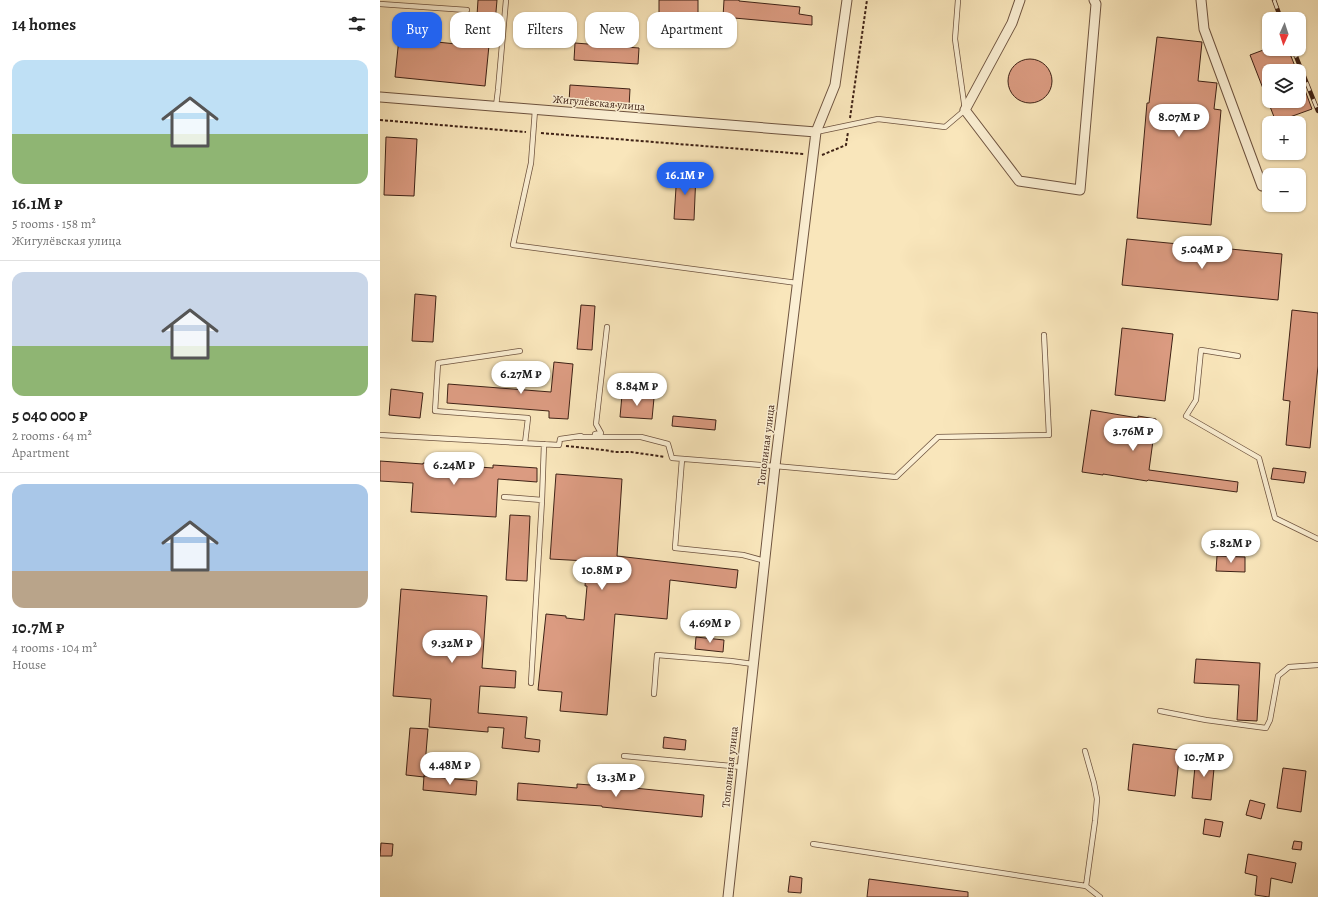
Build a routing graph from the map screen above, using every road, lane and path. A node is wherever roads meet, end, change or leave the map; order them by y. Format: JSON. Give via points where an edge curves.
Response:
{"nodes":[{"id":1,"x":506,"y":0,"type":"edge"},
{"id":2,"x":847,"y":0,"type":"edge"},
{"id":3,"x":958,"y":0,"type":"edge"},
{"id":4,"x":1020,"y":0,"type":"edge"},
{"id":5,"x":1094,"y":0,"type":"edge"},
{"id":6,"x":1201,"y":0,"type":"edge"},
{"id":7,"x":380,"y":4,"type":"edge"},
{"id":8,"x":467,"y":10,"type":"dead end"},
{"id":9,"x":380,"y":97,"type":"edge"},
{"id":10,"x":496,"y":106,"type":"junction"},
{"id":11,"x":536,"y":110,"type":"junction"},
{"id":12,"x":965,"y":110,"type":"junction"},
{"id":13,"x":816,"y":132,"type":"junction"},
{"id":14,"x":1262,"y":186,"type":"dead end"},
{"id":15,"x":797,"y":283,"type":"junction"},
{"id":16,"x":607,"y":326,"type":"dead end"},
{"id":17,"x":1044,"y":335,"type":"dead end"},
{"id":18,"x":520,"y":351,"type":"dead end"},
{"id":19,"x":1238,"y":356,"type":"dead end"},
{"id":20,"x":380,"y":435,"type":"edge"},
{"id":21,"x":579,"y":437,"type":"junction"},
{"id":22,"x":525,"y":443,"type":"junction"},
{"id":23,"x":544,"y":444,"type":"junction"},
{"id":24,"x":559,"y":445,"type":"junction"},
{"id":25,"x":672,"y":458,"type":"junction"},
{"id":26,"x":682,"y":459,"type":"junction"},
{"id":27,"x":775,"y":466,"type":"junction"},
{"id":28,"x":504,"y":497,"type":"dead end"},
{"id":29,"x":542,"y":500,"type":"junction"},
{"id":30,"x":1318,"y":539,"type":"edge"},
{"id":31,"x":765,"y":561,"type":"junction"},
{"id":32,"x":753,"y":664,"type":"junction"},
{"id":33,"x":1318,"y":665,"type":"edge"},
{"id":34,"x":531,"y":683,"type":"dead end"},
{"id":35,"x":654,"y":694,"type":"dead end"},
{"id":36,"x":1160,"y":711,"type":"dead end"},
{"id":37,"x":1085,"y":751,"type":"dead end"},
{"id":38,"x":624,"y":756,"type":"dead end"},
{"id":39,"x":742,"y":768,"type":"junction"},
{"id":40,"x":813,"y":844,"type":"dead end"},
{"id":41,"x":1086,"y":886,"type":"junction"},
{"id":42,"x":728,"y":897,"type":"edge"},
{"id":43,"x":1100,"y":897,"type":"edge"}],
"edges":[{"from":1,"to":10,"type":"lane"},
{"from":2,"to":13,"type":"street","name":"Тополиная улица","via":[[835,85]]},
{"from":3,"to":12,"type":"lane","via":[[954,39]]},
{"from":4,"to":12,"type":"street","via":[[1012,23]]},
{"from":5,"to":12,"type":"street","via":[[1096,4],[1080,190],[1019,181]]},
{"from":6,"to":14,"type":"street","via":[[1204,29]]},
{"from":7,"to":8,"type":"lane"},
{"from":9,"to":10,"type":"street","name":"Жигулёвская улица"},
{"from":10,"to":11,"type":"street","name":"Жигулёвская улица"},
{"from":11,"to":13,"type":"street","name":"Жигулёвская улица"},
{"from":11,"to":15,"type":"lane","via":[[531,163],[513,245]]},
{"from":12,"to":13,"type":"lane","via":[[945,127],[878,119]]},
{"from":13,"to":15,"type":"street","name":"Тополиная улица"},
{"from":15,"to":27,"type":"street","name":"Тополиная улица"},
{"from":16,"to":21,"type":"lane","via":[[596,424],[601,433]]},
{"from":17,"to":27,"type":"lane","via":[[1049,435],[938,437],[896,477]]},
{"from":18,"to":22,"type":"lane","via":[[438,363],[435,411],[528,418]]},
{"from":19,"to":30,"type":"lane","via":[[1201,350],[1196,400],[1186,416],[1259,458],[1275,518]]},
{"from":20,"to":22,"type":"lane"},
{"from":21,"to":24,"type":"lane","via":[[560,439]]},
{"from":21,"to":25,"type":"lane","via":[[641,437],[668,444]]},
{"from":22,"to":23,"type":"lane"},
{"from":23,"to":24,"type":"lane"},
{"from":23,"to":29,"type":"lane"},
{"from":24,"to":25,"type":"path"},
{"from":25,"to":26,"type":"lane"},
{"from":26,"to":27,"type":"lane"},
{"from":26,"to":31,"type":"lane","via":[[675,548],[743,555]]},
{"from":27,"to":31,"type":"street","name":"Тополиная улица"},
{"from":28,"to":29,"type":"lane"},
{"from":29,"to":34,"type":"lane"},
{"from":31,"to":32,"type":"street","name":"Тополиная улица"},
{"from":32,"to":35,"type":"lane","via":[[657,655]]},
{"from":32,"to":39,"type":"street","name":"Тополиная улица"},
{"from":33,"to":36,"type":"lane","via":[[1290,667],[1278,676],[1270,720],[1266,728]]},
{"from":37,"to":41,"type":"lane","via":[[1097,799]]},
{"from":38,"to":39,"type":"lane"},
{"from":39,"to":42,"type":"street","name":"Тополиная улица"},
{"from":40,"to":41,"type":"lane"},
{"from":41,"to":43,"type":"lane"}]}
